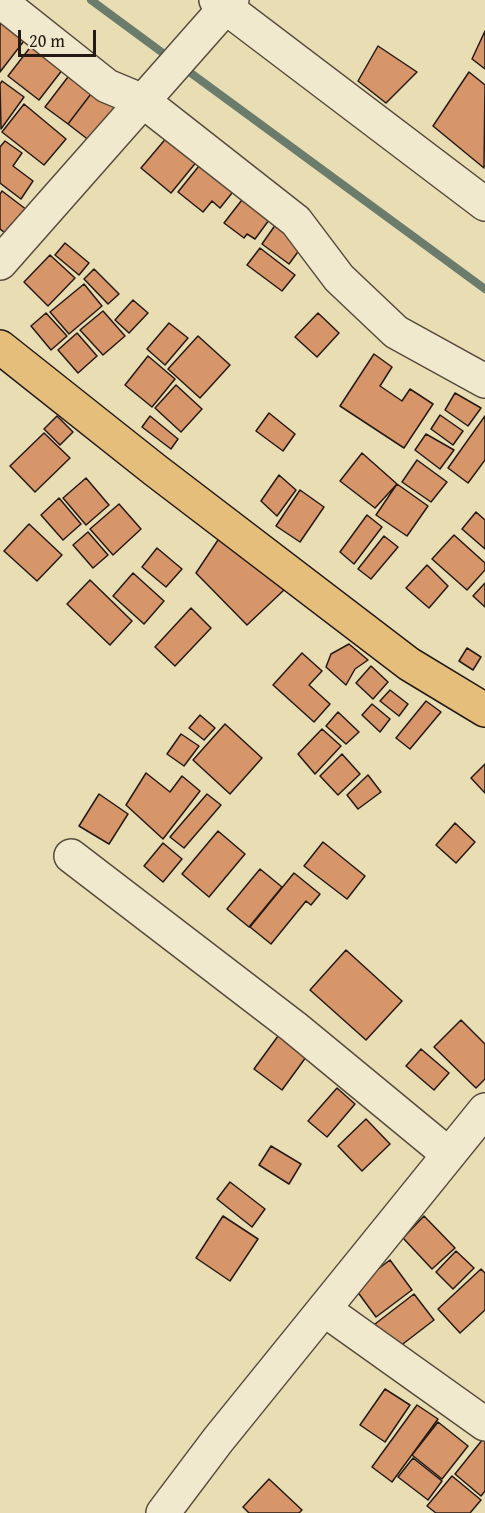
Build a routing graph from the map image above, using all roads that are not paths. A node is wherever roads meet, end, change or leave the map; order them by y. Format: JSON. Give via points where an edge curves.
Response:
{"nodes":[{"id":1,"x":0,"y":2,"type":"edge"},
{"id":2,"x":225,"y":3,"type":"edge"},
{"id":3,"x":151,"y":91,"type":"junction"},
{"id":4,"x":485,"y":204,"type":"edge"},
{"id":5,"x":0,"y":263,"type":"edge"},
{"id":6,"x":0,"y":347,"type":"edge"},
{"id":7,"x":485,"y":381,"type":"edge"},
{"id":8,"x":485,"y":710,"type":"edge"},
{"id":9,"x":71,"y":855,"type":"dead end"},
{"id":10,"x":485,"y":1110,"type":"edge"},
{"id":11,"x":448,"y":1154,"type":"junction"},
{"id":12,"x":325,"y":1310,"type":"junction"},
{"id":13,"x":485,"y":1424,"type":"edge"},
{"id":14,"x":163,"y":1513,"type":"edge"}],
"edges":[{"from":1,"to":3,"type":"street","via":[[106,86]]},
{"from":2,"to":3,"type":"street"},
{"from":2,"to":4,"type":"street"},
{"from":3,"to":5,"type":"street"},
{"from":3,"to":7,"type":"street","via":[[296,221],[339,278],[396,332]]},
{"from":6,"to":8,"type":"main road","via":[[409,664]]},
{"from":9,"to":11,"type":"street","via":[[294,1027]]},
{"from":10,"to":11,"type":"street"},
{"from":11,"to":12,"type":"street"},
{"from":12,"to":13,"type":"street"},
{"from":12,"to":14,"type":"street"}]}
